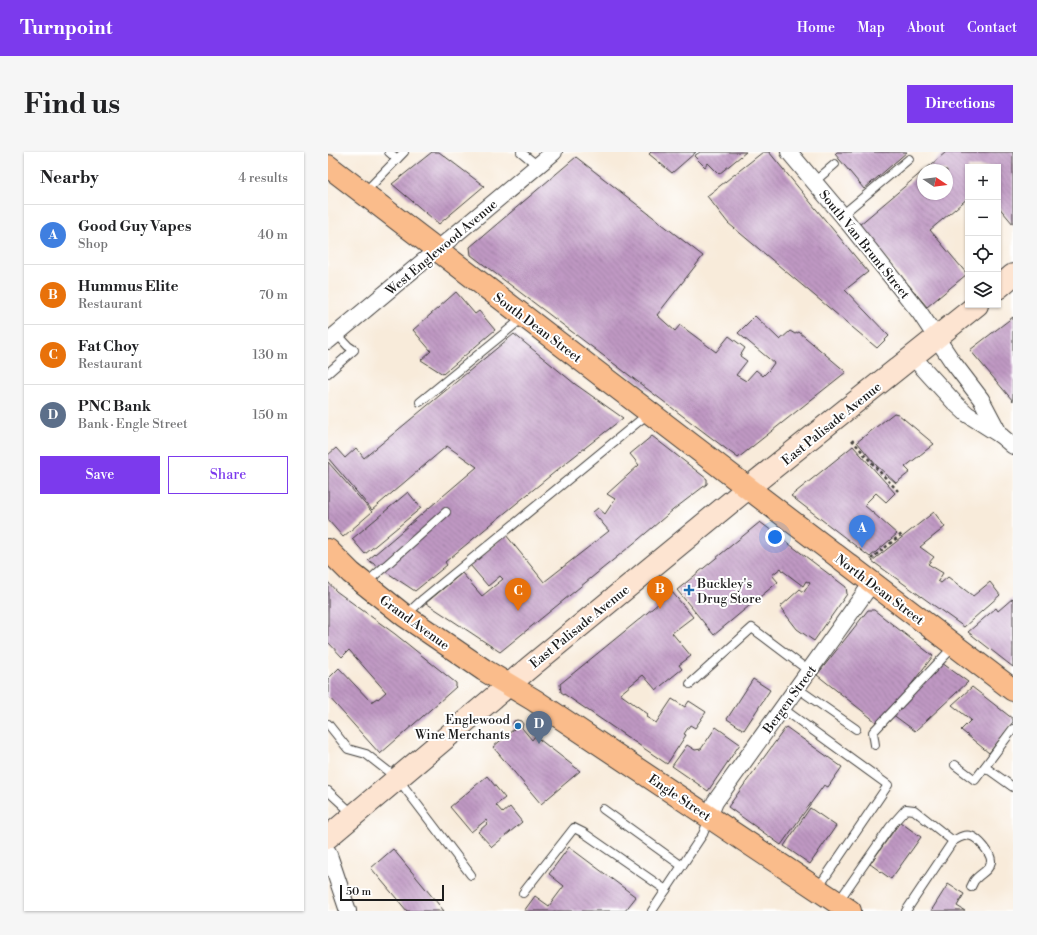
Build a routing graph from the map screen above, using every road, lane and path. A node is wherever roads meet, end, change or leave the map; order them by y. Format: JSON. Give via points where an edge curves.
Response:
{"nodes":[{"id":1,"x":389,"y":152,"type":"edge"},
{"id":2,"x":404,"y":152,"type":"edge"},
{"id":3,"x":521,"y":152,"type":"edge"},
{"id":4,"x":554,"y":152,"type":"edge"},
{"id":5,"x":789,"y":152,"type":"edge"},
{"id":6,"x":397,"y":159,"type":"junction"},
{"id":7,"x":909,"y":159,"type":"dead end"},
{"id":8,"x":835,"y":164,"type":"dead end"},
{"id":9,"x":328,"y":166,"type":"edge"},
{"id":10,"x":538,"y":166,"type":"junction"},
{"id":11,"x":814,"y":182,"type":"junction"},
{"id":12,"x":364,"y":193,"type":"junction"},
{"id":13,"x":842,"y":215,"type":"junction"},
{"id":14,"x":438,"y":250,"type":"junction"},
{"id":15,"x":1013,"y":275,"type":"edge"},
{"id":16,"x":1001,"y":285,"type":"edge"},
{"id":17,"x":973,"y":308,"type":"edge"},
{"id":18,"x":525,"y":316,"type":"junction"},
{"id":19,"x":332,"y":338,"type":"edge"},
{"id":20,"x":937,"y":338,"type":"junction"},
{"id":21,"x":913,"y":357,"type":"junction"},
{"id":22,"x":328,"y":373,"type":"edge"},
{"id":23,"x":420,"y":402,"type":"dead end"},
{"id":24,"x":650,"y":412,"type":"junction"},
{"id":25,"x":1007,"y":438,"type":"edge"},
{"id":26,"x":852,"y":440,"type":"dead end"},
{"id":27,"x":748,"y":488,"type":"junction"},
{"id":28,"x":898,"y":491,"type":"dead end"},
{"id":29,"x":446,"y":512,"type":"dead end"},
{"id":30,"x":903,"y":533,"type":"dead end"},
{"id":31,"x":328,"y":550,"type":"edge"},
{"id":32,"x":870,"y":560,"type":"dead end"},
{"id":33,"x":872,"y":583,"type":"junction"},
{"id":34,"x":365,"y":584,"type":"junction"},
{"id":35,"x":405,"y":616,"type":"junction"},
{"id":36,"x":955,"y":646,"type":"junction"},
{"id":37,"x":810,"y":671,"type":"junction"},
{"id":38,"x":509,"y":684,"type":"junction"},
{"id":39,"x":690,"y":684,"type":"dead end"},
{"id":40,"x":797,"y":688,"type":"junction"},
{"id":41,"x":1013,"y":690,"type":"edge"},
{"id":42,"x":782,"y":708,"type":"junction"},
{"id":43,"x":328,"y":724,"type":"edge"},
{"id":44,"x":856,"y":729,"type":"dead end"},
{"id":45,"x":1012,"y":732,"type":"edge"},
{"id":46,"x":875,"y":745,"type":"dead end"},
{"id":47,"x":955,"y":765,"type":"dead end"},
{"id":48,"x":984,"y":767,"type":"junction"},
{"id":49,"x":398,"y":779,"type":"junction"},
{"id":50,"x":1013,"y":787,"type":"edge"},
{"id":51,"x":328,"y":791,"type":"edge"},
{"id":52,"x":603,"y":809,"type":"dead end"},
{"id":53,"x":355,"y":815,"type":"junction"},
{"id":54,"x":709,"y":817,"type":"junction"},
{"id":55,"x":328,"y":837,"type":"edge"},
{"id":56,"x":954,"y":841,"type":"junction"},
{"id":57,"x":328,"y":852,"type":"edge"},
{"id":58,"x":682,"y":866,"type":"junction"},
{"id":59,"x":471,"y":875,"type":"dead end"},
{"id":60,"x":971,"y":886,"type":"dead end"},
{"id":61,"x":818,"y":889,"type":"junction"},
{"id":62,"x":666,"y":890,"type":"junction"},
{"id":63,"x":523,"y":893,"type":"dead end"},
{"id":64,"x":840,"y":908,"type":"edge"},
{"id":65,"x":348,"y":911,"type":"edge"},
{"id":66,"x":652,"y":911,"type":"edge"},
{"id":67,"x":906,"y":911,"type":"edge"}],
"edges":[{"from":1,"to":6,"type":"lane"},
{"from":2,"to":6,"type":"lane"},
{"from":3,"to":10,"type":"lane"},
{"from":4,"to":10,"type":"street","name":"West Englewood Avenue"},
{"from":5,"to":11,"type":"street","name":"South Van Brunt Street"},
{"from":6,"to":12,"type":"lane"},
{"from":7,"to":13,"type":"lane"},
{"from":8,"to":11,"type":"lane"},
{"from":9,"to":12,"type":"main road","name":"South Dean Street"},
{"from":10,"to":14,"type":"street","name":"West Englewood Avenue"},
{"from":11,"to":13,"type":"street","name":"South Van Brunt Street"},
{"from":12,"to":14,"type":"main road","name":"South Dean Street"},
{"from":13,"to":20,"type":"street","name":"South Van Brunt Street"},
{"from":14,"to":18,"type":"main road","name":"South Dean Street"},
{"from":14,"to":19,"type":"street","name":"West Englewood Avenue"},
{"from":15,"to":16,"type":"main road"},
{"from":17,"to":20,"type":"main road","name":"East Palisade Avenue"},
{"from":18,"to":23,"type":"lane"},
{"from":18,"to":24,"type":"main road","name":"South Dean Street"},
{"from":19,"to":22,"type":"lane","via":[[354,350]]},
{"from":20,"to":21,"type":"main road","name":"East Palisade Avenue"},
{"from":20,"to":25,"type":"street","name":"South Van Brunt Street"},
{"from":21,"to":25,"type":"street","via":[[942,390],[968,414]]},
{"from":21,"to":27,"type":"main road","name":"East Palisade Avenue"},
{"from":24,"to":27,"type":"main road","name":"South Dean Street"},
{"from":24,"to":35,"type":"lane","via":[[422,599]]},
{"from":26,"to":28,"type":"path"},
{"from":27,"to":33,"type":"main road","name":"North Dean Street"},
{"from":27,"to":38,"type":"main road","name":"East Palisade Avenue"},
{"from":29,"to":34,"type":"lane"},
{"from":30,"to":32,"type":"path"},
{"from":31,"to":34,"type":"main road","name":"Grand Avenue"},
{"from":33,"to":36,"type":"main road","name":"North Dean Street"},
{"from":33,"to":37,"type":"street","name":"Bergen Street"},
{"from":34,"to":35,"type":"main road","name":"Grand Avenue"},
{"from":35,"to":38,"type":"main road","name":"Grand Avenue"},
{"from":36,"to":41,"type":"main road","name":"North Dean Street"},
{"from":36,"to":46,"type":"lane","via":[[873,732]]},
{"from":37,"to":39,"type":"lane","via":[[752,628]]},
{"from":37,"to":40,"type":"street","name":"Bergen Street"},
{"from":38,"to":49,"type":"main road","name":"East Palisade Avenue"},
{"from":38,"to":54,"type":"main road","name":"Engle Street"},
{"from":40,"to":42,"type":"street","name":"Bergen Street"},
{"from":40,"to":44,"type":"lane"},
{"from":42,"to":54,"type":"street","name":"Bergen Street","via":[[715,802]]},
{"from":42,"to":61,"type":"lane","via":[[888,785]]},
{"from":43,"to":49,"type":"lane","via":[[348,749],[366,754]]},
{"from":45,"to":48,"type":"lane"},
{"from":47,"to":48,"type":"lane","via":[[975,780]]},
{"from":48,"to":50,"type":"lane"},
{"from":49,"to":53,"type":"main road","name":"East Palisade Avenue"},
{"from":49,"to":59,"type":"lane"},
{"from":51,"to":53,"type":"lane"},
{"from":52,"to":58,"type":"lane"},
{"from":53,"to":55,"type":"main road","name":"East Palisade Avenue"},
{"from":54,"to":58,"type":"lane","via":[[703,834]]},
{"from":54,"to":61,"type":"main road","name":"Engle Street"},
{"from":56,"to":60,"type":"lane","via":[[961,836],[970,835],[979,840],[989,854],[991,862]]},
{"from":56,"to":64,"type":"lane","via":[[914,810],[906,809],[890,827]]},
{"from":56,"to":67,"type":"lane"},
{"from":57,"to":65,"type":"street"},
{"from":58,"to":62,"type":"lane"},
{"from":61,"to":64,"type":"main road","name":"Engle Street"},
{"from":62,"to":63,"type":"lane","via":[[574,828]]},
{"from":62,"to":66,"type":"lane"}]}
